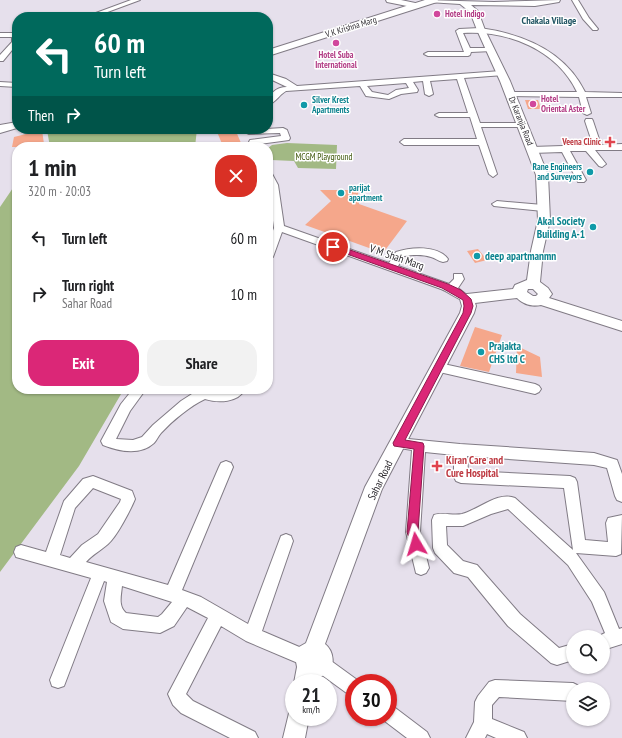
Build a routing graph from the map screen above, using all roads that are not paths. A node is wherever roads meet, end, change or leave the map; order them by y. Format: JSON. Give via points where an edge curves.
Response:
{"nodes":[{"id":1,"x":137,"y":0,"type":"edge"},
{"id":2,"x":390,"y":0,"type":"edge"},
{"id":3,"x":556,"y":0,"type":"edge"},
{"id":4,"x":575,"y":0,"type":"edge"},
{"id":5,"x":420,"y":2,"type":"edge"},
{"id":6,"x":463,"y":3,"type":"junction"},
{"id":7,"x":107,"y":12,"type":"edge"},
{"id":8,"x":595,"y":29,"type":"dead end"},
{"id":9,"x":481,"y":30,"type":"junction"},
{"id":10,"x":0,"y":35,"type":"edge"},
{"id":11,"x":12,"y":35,"type":"edge"},
{"id":12,"x":12,"y":45,"type":"edge"},
{"id":13,"x":273,"y":45,"type":"edge"},
{"id":14,"x":467,"y":50,"type":"junction"},
{"id":15,"x":490,"y":50,"type":"junction"},
{"id":16,"x":273,"y":51,"type":"edge"},
{"id":17,"x":428,"y":54,"type":"dead end"},
{"id":18,"x":1,"y":57,"type":"edge"},
{"id":19,"x":501,"y":73,"type":"junction"},
{"id":20,"x":460,"y":76,"type":"junction"},
{"id":21,"x":273,"y":77,"type":"edge"},
{"id":22,"x":426,"y":78,"type":"junction"},
{"id":23,"x":409,"y":82,"type":"junction"},
{"id":24,"x":0,"y":84,"type":"edge"},
{"id":25,"x":12,"y":85,"type":"edge"},
{"id":26,"x":363,"y":86,"type":"junction"},
{"id":27,"x":295,"y":88,"type":"junction"},
{"id":28,"x":273,"y":92,"type":"edge"},
{"id":29,"x":276,"y":93,"type":"junction"},
{"id":30,"x":429,"y":94,"type":"dead end"},
{"id":31,"x":510,"y":94,"type":"junction"},
{"id":32,"x":582,"y":95,"type":"junction"},
{"id":33,"x":622,"y":95,"type":"edge"},
{"id":34,"x":273,"y":97,"type":"edge"},
{"id":35,"x":439,"y":115,"type":"dead end"},
{"id":36,"x":473,"y":115,"type":"junction"},
{"id":37,"x":12,"y":119,"type":"edge"},
{"id":38,"x":0,"y":122,"type":"edge"},
{"id":39,"x":477,"y":125,"type":"junction"},
{"id":40,"x":522,"y":125,"type":"junction"},
{"id":41,"x":12,"y":126,"type":"edge"},
{"id":42,"x":273,"y":128,"type":"edge"},
{"id":43,"x":0,"y":129,"type":"edge"},
{"id":44,"x":282,"y":129,"type":"dead end"},
{"id":45,"x":273,"y":130,"type":"edge"},
{"id":46,"x":263,"y":142,"type":"edge"},
{"id":47,"x":404,"y":142,"type":"dead end"},
{"id":48,"x":483,"y":142,"type":"junction"},
{"id":49,"x":622,"y":147,"type":"edge"},
{"id":50,"x":588,"y":148,"type":"junction"},
{"id":51,"x":598,"y":148,"type":"junction"},
{"id":52,"x":565,"y":149,"type":"junction"},
{"id":53,"x":532,"y":150,"type":"junction"},
{"id":54,"x":602,"y":164,"type":"dead end"},
{"id":55,"x":493,"y":174,"type":"dead end"},
{"id":56,"x":581,"y":180,"type":"dead end"},
{"id":57,"x":273,"y":185,"type":"edge"},
{"id":58,"x":497,"y":204,"type":"dead end"},
{"id":59,"x":543,"y":208,"type":"junction"},
{"id":60,"x":278,"y":228,"type":"junction"},
{"id":61,"x":273,"y":242,"type":"edge"},
{"id":62,"x":444,"y":259,"type":"dead end"},
{"id":63,"x":392,"y":267,"type":"junction"},
{"id":64,"x":458,"y":276,"type":"dead end"},
{"id":65,"x":451,"y":289,"type":"junction"},
{"id":66,"x":527,"y":289,"type":"junction"},
{"id":67,"x":543,"y":297,"type":"junction"},
{"id":68,"x":467,"y":299,"type":"junction"},
{"id":69,"x":622,"y":321,"type":"edge"},
{"id":70,"x":622,"y":326,"type":"edge"},
{"id":71,"x":439,"y":368,"type":"junction"},
{"id":72,"x":535,"y":389,"type":"dead end"},
{"id":73,"x":136,"y":394,"type":"edge"},
{"id":74,"x":198,"y":394,"type":"edge"},
{"id":75,"x":206,"y":394,"type":"edge"},
{"id":76,"x":233,"y":394,"type":"edge"},
{"id":77,"x":398,"y":443,"type":"junction"},
{"id":78,"x":419,"y":446,"type":"junction"},
{"id":79,"x":460,"y":450,"type":"junction"},
{"id":80,"x":226,"y":467,"type":"dead end"},
{"id":81,"x":622,"y":496,"type":"edge"},
{"id":82,"x":622,"y":522,"type":"edge"},
{"id":83,"x":286,"y":541,"type":"dead end"},
{"id":84,"x":21,"y":552,"type":"dead end"},
{"id":85,"x":51,"y":560,"type":"junction"},
{"id":86,"x":73,"y":566,"type":"junction"},
{"id":87,"x":422,"y":568,"type":"dead end"},
{"id":88,"x":100,"y":573,"type":"junction"},
{"id":89,"x":116,"y":577,"type":"junction"},
{"id":90,"x":178,"y":596,"type":"junction"},
{"id":91,"x":218,"y":615,"type":"junction"},
{"id":92,"x":252,"y":635,"type":"junction"},
{"id":93,"x":614,"y":639,"type":"edge"},
{"id":94,"x":566,"y":654,"type":"edge"},
{"id":95,"x":310,"y":664,"type":"edge"},
{"id":96,"x":58,"y":680,"type":"dead end"},
{"id":97,"x":345,"y":683,"type":"edge"},
{"id":98,"x":566,"y":692,"type":"edge"},
{"id":99,"x":397,"y":720,"type":"edge"},
{"id":100,"x":296,"y":726,"type":"edge"},
{"id":101,"x":479,"y":731,"type":"edge"},
{"id":102,"x":249,"y":738,"type":"edge"},
{"id":103,"x":294,"y":738,"type":"edge"},
{"id":104,"x":421,"y":738,"type":"edge"},
{"id":105,"x":518,"y":738,"type":"edge"}],
"edges":[{"from":1,"to":7,"type":"street"},
{"from":2,"to":5,"type":"street"},
{"from":3,"to":6,"type":"street","via":[[535,4]]},
{"from":4,"to":8,"type":"street"},
{"from":5,"to":6,"type":"street"},
{"from":5,"to":13,"type":"main road","name":"V K Krishna Marg"},
{"from":5,"to":16,"type":"main road","name":"V K Krishna Marg"},
{"from":6,"to":9,"type":"street","name":"Dr Karanjia Road","via":[[474,11]]},
{"from":9,"to":14,"type":"street","via":[[459,31]]},
{"from":9,"to":15,"type":"street","name":"Dr Karanjia Road"},
{"from":9,"to":32,"type":"street","via":[[538,47],[570,74]]},
{"from":10,"to":11,"type":"street"},
{"from":12,"to":18,"type":"street"},
{"from":14,"to":15,"type":"street"},
{"from":14,"to":17,"type":"street","via":[[468,54]]},
{"from":15,"to":19,"type":"street","name":"Dr Karanjia Road"},
{"from":19,"to":20,"type":"street"},
{"from":19,"to":31,"type":"street","name":"Dr Karanjia Road"},
{"from":20,"to":22,"type":"street"},
{"from":20,"to":36,"type":"street"},
{"from":21,"to":27,"type":"street"},
{"from":22,"to":23,"type":"street"},
{"from":22,"to":30,"type":"street"},
{"from":23,"to":26,"type":"street"},
{"from":23,"to":26,"type":"street","via":[[414,90],[399,92],[389,97],[369,94]]},
{"from":24,"to":25,"type":"street"},
{"from":26,"to":27,"type":"street"},
{"from":27,"to":29,"type":"street"},
{"from":28,"to":29,"type":"street"},
{"from":29,"to":34,"type":"street"},
{"from":31,"to":32,"type":"street"},
{"from":31,"to":40,"type":"street","name":"Dr Karanjia Road"},
{"from":32,"to":33,"type":"street"},
{"from":32,"to":51,"type":"street"},
{"from":35,"to":36,"type":"street"},
{"from":36,"to":39,"type":"street"},
{"from":37,"to":38,"type":"main road"},
{"from":39,"to":40,"type":"street"},
{"from":39,"to":48,"type":"street"},
{"from":40,"to":53,"type":"street","name":"Dr Karanjia Road"},
{"from":41,"to":43,"type":"main road"},
{"from":42,"to":44,"type":"street"},
{"from":45,"to":46,"type":"street","via":[[283,130],[286,138]]},
{"from":47,"to":48,"type":"street"},
{"from":48,"to":55,"type":"street"},
{"from":49,"to":51,"type":"street"},
{"from":50,"to":51,"type":"street"},
{"from":50,"to":52,"type":"street"},
{"from":50,"to":54,"type":"street"},
{"from":52,"to":53,"type":"street"},
{"from":52,"to":56,"type":"street"},
{"from":53,"to":59,"type":"street","name":"Dr Karanjia Road","via":[[542,175]]},
{"from":57,"to":60,"type":"street"},
{"from":58,"to":59,"type":"street"},
{"from":59,"to":66,"type":"street","name":"Dr Karanjia Road","via":[[544,220]]},
{"from":60,"to":61,"type":"street"},
{"from":60,"to":63,"type":"street","name":"V M Shah Marg"},
{"from":62,"to":63,"type":"street","via":[[433,254],[403,253]]},
{"from":63,"to":65,"type":"street","name":"V M Shah Marg"},
{"from":64,"to":65,"type":"street","via":[[459,279]]},
{"from":65,"to":68,"type":"street","name":"V M Shah Marg"},
{"from":66,"to":67,"type":"street","via":[[529,300]]},
{"from":66,"to":68,"type":"street"},
{"from":67,"to":69,"type":"street"},
{"from":67,"to":70,"type":"street"},
{"from":68,"to":71,"type":"street","name":"Sahar Road","via":[[467,313]]},
{"from":71,"to":72,"type":"street"},
{"from":71,"to":77,"type":"street","name":"Sahar Road"},
{"from":73,"to":74,"type":"street","via":[[124,408],[108,441],[130,446],[147,441],[157,428]]},
{"from":75,"to":76,"type":"street"},
{"from":77,"to":78,"type":"street"},
{"from":77,"to":95,"type":"street","name":"Sahar Road","via":[[374,487]]},
{"from":78,"to":79,"type":"street"},
{"from":78,"to":87,"type":"street","via":[[413,532]]},
{"from":79,"to":81,"type":"street","via":[[594,459],[612,464]]},
{"from":79,"to":82,"type":"street","via":[[461,476],[570,482],[579,547],[616,549],[613,522]]},
{"from":80,"to":90,"type":"street"},
{"from":83,"to":92,"type":"street"},
{"from":84,"to":85,"type":"street"},
{"from":85,"to":86,"type":"street"},
{"from":85,"to":86,"type":"street","via":[[69,505],[88,483],[93,482],[127,495],[125,506],[103,539],[87,550]]},
{"from":86,"to":88,"type":"street"},
{"from":88,"to":89,"type":"street"},
{"from":88,"to":96,"type":"street"},
{"from":89,"to":90,"type":"street"},
{"from":89,"to":90,"type":"street","via":[[112,601],[117,616],[123,621],[160,625],[168,620]]},
{"from":90,"to":91,"type":"street"},
{"from":91,"to":92,"type":"street"},
{"from":91,"to":102,"type":"street","via":[[177,694],[187,707]]},
{"from":92,"to":95,"type":"street"},
{"from":93,"to":94,"type":"street","via":[[598,597],[573,560],[510,502],[488,508],[463,520],[439,520],[440,548],[459,568],[472,570],[514,620],[557,657]]},
{"from":95,"to":97,"type":"street"},
{"from":98,"to":101,"type":"street","via":[[495,688],[484,702]]},
{"from":99,"to":104,"type":"street"},
{"from":100,"to":103,"type":"street"},
{"from":101,"to":105,"type":"street"}]}
